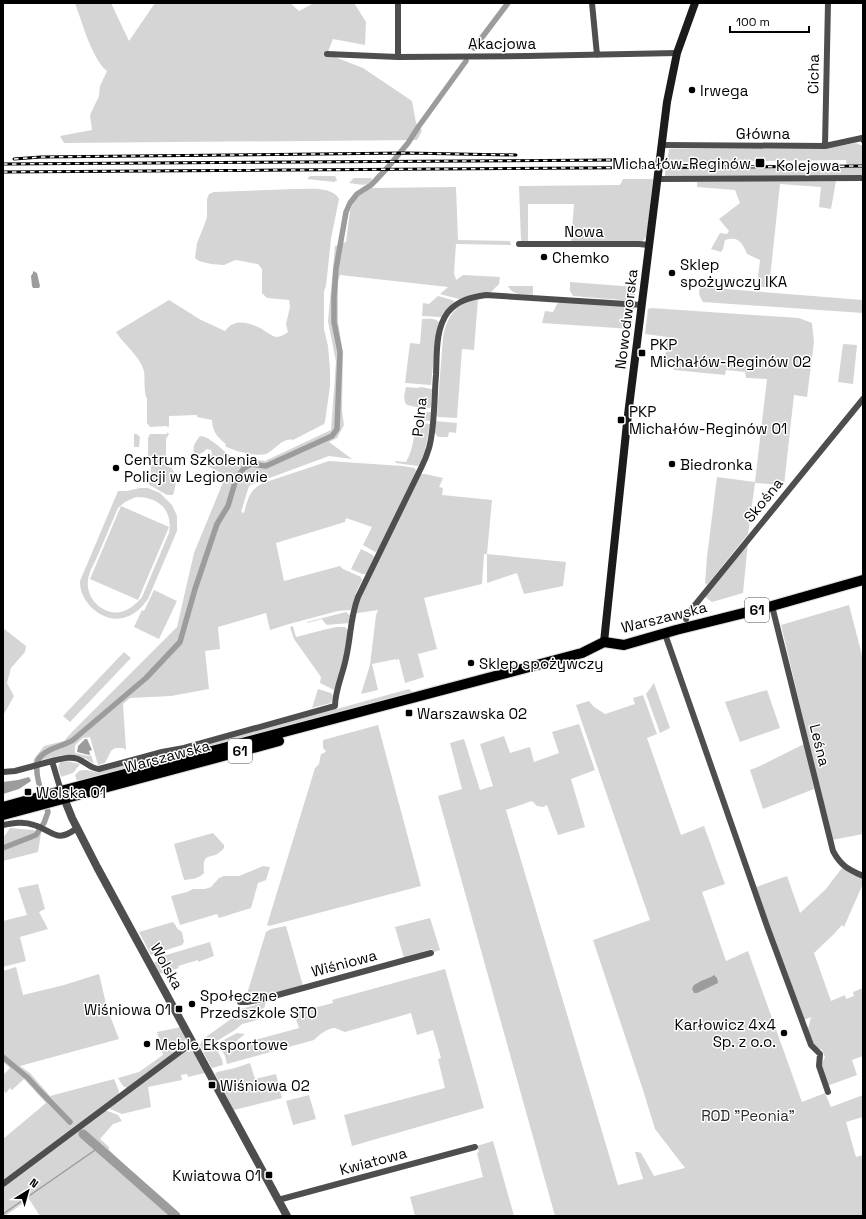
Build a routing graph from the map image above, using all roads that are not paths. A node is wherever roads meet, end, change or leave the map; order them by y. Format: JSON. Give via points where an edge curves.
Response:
{"nodes":[{"id":1,"x":398,"y":3,"type":"edge"},
{"id":2,"x":592,"y":3,"type":"edge"},
{"id":3,"x":695,"y":3,"type":"edge"},
{"id":4,"x":828,"y":3,"type":"edge"},
{"id":5,"x":677,"y":53,"type":"junction"},
{"id":6,"x":327,"y":54,"type":"dead end"},
{"id":7,"x":597,"y":55,"type":"junction"},
{"id":8,"x":398,"y":57,"type":"junction"},
{"id":9,"x":863,"y":140,"type":"edge"},
{"id":10,"x":662,"y":145,"type":"junction"},
{"id":11,"x":825,"y":146,"type":"junction"},
{"id":12,"x":863,"y":178,"type":"edge"},
{"id":13,"x":658,"y":179,"type":"junction"},
{"id":14,"x":519,"y":244,"type":"dead end"},
{"id":15,"x":649,"y":245,"type":"junction"},
{"id":16,"x":642,"y":305,"type":"junction"},
{"id":17,"x":863,"y":399,"type":"edge"},
{"id":18,"x":863,"y":580,"type":"edge"},
{"id":19,"x":772,"y":606,"type":"junction"},
{"id":20,"x":686,"y":618,"type":"dead end"},
{"id":21,"x":665,"y":634,"type":"junction"},
{"id":22,"x":604,"y":642,"type":"junction"},
{"id":23,"x":49,"y":762,"type":"junction"},
{"id":24,"x":3,"y":772,"type":"edge"},
{"id":25,"x":62,"y":795,"type":"junction"},
{"id":26,"x":37,"y":802,"type":"junction"},
{"id":27,"x":3,"y":807,"type":"edge"},
{"id":28,"x":3,"y":815,"type":"edge"},
{"id":29,"x":3,"y":825,"type":"edge"},
{"id":30,"x":77,"y":828,"type":"junction"},
{"id":31,"x":863,"y":876,"type":"edge"},
{"id":32,"x":431,"y":953,"type":"dead end"},
{"id":33,"x":240,"y":1002,"type":"dead end"},
{"id":34,"x":192,"y":1042,"type":"junction"},
{"id":35,"x":828,"y":1092,"type":"dead end"},
{"id":36,"x":475,"y":1147,"type":"dead end"},
{"id":37,"x":3,"y":1184,"type":"edge"},
{"id":38,"x":278,"y":1200,"type":"junction"},
{"id":39,"x":287,"y":1216,"type":"edge"}],
"edges":[{"from":1,"to":8,"type":"street"},
{"from":2,"to":7,"type":"street"},
{"from":3,"to":5,"type":"main road","name":"Nowodworska"},
{"from":4,"to":11,"type":"street","name":"Cicha"},
{"from":5,"to":7,"type":"street","name":"Akacjowa"},
{"from":5,"to":10,"type":"main road","name":"Nowodworska"},
{"from":6,"to":8,"type":"street","name":"Akacjowa"},
{"from":7,"to":8,"type":"street","name":"Akacjowa"},
{"from":9,"to":11,"type":"street","name":"Główna","via":[[862,138]]},
{"from":10,"to":11,"type":"street","name":"Główna"},
{"from":10,"to":13,"type":"main road","name":"Nowodworska"},
{"from":12,"to":13,"type":"street","name":"Kolejowa"},
{"from":13,"to":15,"type":"main road","name":"Nowodworska"},
{"from":14,"to":15,"type":"street","name":"Nowa"},
{"from":15,"to":16,"type":"main road","name":"Nowodworska"},
{"from":16,"to":22,"type":"main road","name":"Nowodworska"},
{"from":16,"to":23,"type":"street","name":"Polna","via":[[486,295],[468,298],[449,312],[443,322],[438,344],[429,447],[358,597],[351,618],[347,653],[335,706],[99,769],[71,758]]},
{"from":17,"to":20,"type":"street","name":"Skośna"},
{"from":18,"to":19,"type":"main road","name":"Warszawska","number":"61"},
{"from":19,"to":21,"type":"main road","name":"Warszawska","number":"61"},
{"from":19,"to":31,"type":"street","name":"Leśna","via":[[833,851],[846,868]]},
{"from":21,"to":22,"type":"main road","name":"Warszawska","number":"61","via":[[624,645]]},
{"from":21,"to":35,"type":"street","via":[[768,929],[811,1045],[820,1054],[819,1068]]},
{"from":22,"to":25,"type":"main road","name":"Warszawska","number":"61","via":[[582,653],[428,694],[410,706]]},
{"from":23,"to":24,"type":"street"},
{"from":23,"to":25,"type":"street"},
{"from":25,"to":26,"type":"main road","name":"Warszawska","number":"61"},
{"from":25,"to":30,"type":"street","name":"Wolska"},
{"from":26,"to":27,"type":"main road","name":"Warszawska","number":"61"},
{"from":26,"to":28,"type":"main road","name":"Warszawska","number":"61"},
{"from":29,"to":30,"type":"street","via":[[36,825],[62,836]]},
{"from":30,"to":34,"type":"street","name":"Wolska"},
{"from":32,"to":33,"type":"street","name":"Wiśniowa","via":[[264,999]]},
{"from":34,"to":37,"type":"street"},
{"from":34,"to":38,"type":"street","name":"Wolska"},
{"from":36,"to":38,"type":"street","name":"Kwiatowa"},
{"from":38,"to":39,"type":"street","name":"Wolska"}]}
